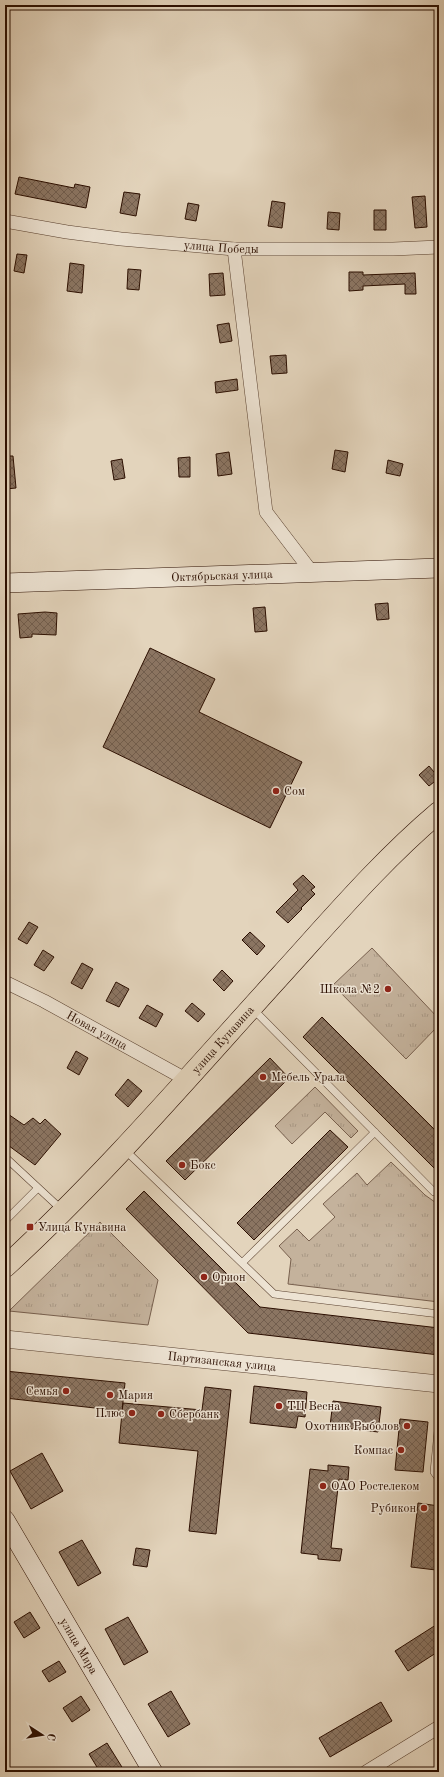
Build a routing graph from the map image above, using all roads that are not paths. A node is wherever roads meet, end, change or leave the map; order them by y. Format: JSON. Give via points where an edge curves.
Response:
{"nodes":[{"id":1,"x":5,"y":221,"type":"edge"},
{"id":2,"x":439,"y":247,"type":"edge"},
{"id":3,"x":234,"y":249,"type":"junction"},
{"id":4,"x":439,"y":568,"type":"edge"},
{"id":5,"x":311,"y":571,"type":"junction"},
{"id":6,"x":5,"y":583,"type":"edge"},
{"id":7,"x":439,"y":812,"type":"edge"},
{"id":8,"x":5,"y":982,"type":"edge"},
{"id":9,"x":252,"y":1007,"type":"junction"},
{"id":10,"x":187,"y":1080,"type":"junction"},
{"id":11,"x":375,"y":1132,"type":"junction"},
{"id":12,"x":123,"y":1149,"type":"junction"},
{"id":13,"x":5,"y":1158,"type":"edge"},
{"id":14,"x":38,"y":1188,"type":"junction"},
{"id":15,"x":439,"y":1192,"type":"edge"},
{"id":16,"x":64,"y":1211,"type":"junction"},
{"id":17,"x":5,"y":1221,"type":"edge"},
{"id":18,"x":242,"y":1263,"type":"junction"},
{"id":19,"x":5,"y":1267,"type":"edge"},
{"id":20,"x":439,"y":1314,"type":"edge"},
{"id":21,"x":5,"y":1339,"type":"edge"},
{"id":22,"x":439,"y":1384,"type":"edge"},
{"id":23,"x":439,"y":1420,"type":"edge"},
{"id":24,"x":439,"y":1479,"type":"edge"},
{"id":25,"x":5,"y":1520,"type":"edge"},
{"id":26,"x":439,"y":1727,"type":"edge"},
{"id":27,"x":153,"y":1772,"type":"edge"},
{"id":28,"x":366,"y":1772,"type":"edge"}],
"edges":[{"from":1,"to":3,"type":"street","name":"улица Победы","via":[[121,239]]},
{"from":2,"to":3,"type":"street","name":"улица Победы"},
{"from":3,"to":5,"type":"street","via":[[266,512]]},
{"from":4,"to":5,"type":"main road","name":"Октябрьская улица"},
{"from":5,"to":6,"type":"main road","name":"Октябрьская улица"},
{"from":7,"to":9,"type":"main road","name":"улица Кунавина","via":[[356,891]]},
{"from":8,"to":10,"type":"street","name":"Новая улица"},
{"from":9,"to":10,"type":"main road","name":"улица Кунавина"},
{"from":9,"to":11,"type":"lane"},
{"from":10,"to":12,"type":"main road","name":"улица Кунавина"},
{"from":11,"to":15,"type":"lane","via":[[434,1192]]},
{"from":11,"to":18,"type":"lane"},
{"from":12,"to":16,"type":"main road","name":"улица Кунавина"},
{"from":12,"to":18,"type":"lane"},
{"from":13,"to":14,"type":"lane"},
{"from":14,"to":16,"type":"lane"},
{"from":14,"to":17,"type":"lane"},
{"from":16,"to":19,"type":"main road","name":"улица Кунавина"},
{"from":18,"to":20,"type":"lane","via":[[274,1294]]},
{"from":21,"to":22,"type":"street","name":"Партизанская улица"},
{"from":23,"to":24,"type":"lane","via":[[434,1472]]},
{"from":25,"to":27,"type":"main road","name":"улица Мира"},
{"from":26,"to":28,"type":"street"}]}
